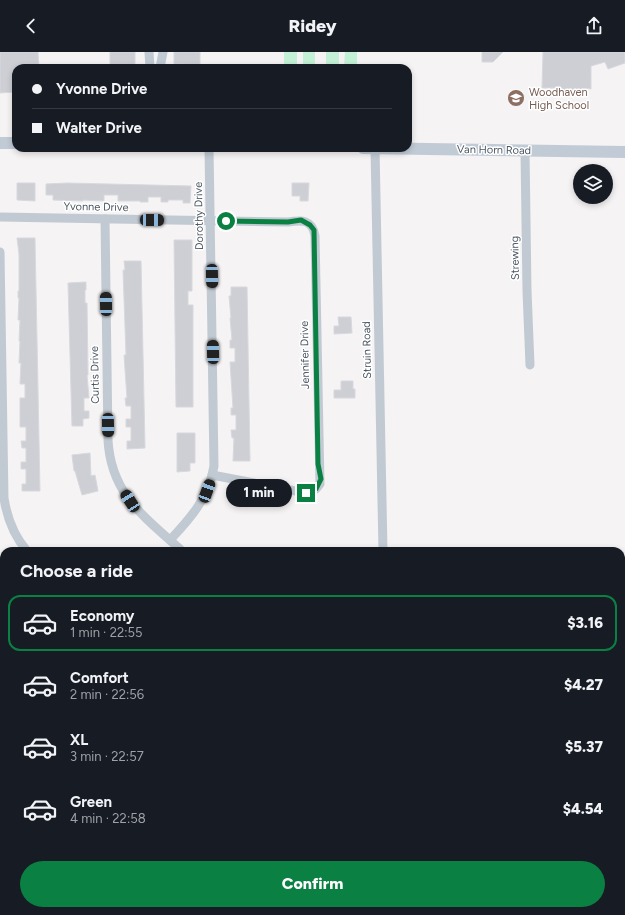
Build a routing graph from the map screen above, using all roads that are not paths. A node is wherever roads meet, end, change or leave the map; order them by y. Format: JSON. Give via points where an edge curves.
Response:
{"nodes":[{"id":1,"x":149,"y":52,"type":"edge"},
{"id":2,"x":163,"y":52,"type":"edge"},
{"id":3,"x":150,"y":64,"type":"edge"},
{"id":4,"x":161,"y":64,"type":"edge"},
{"id":5,"x":0,"y":143,"type":"edge"},
{"id":6,"x":12,"y":143,"type":"edge"},
{"id":7,"x":412,"y":149,"type":"edge"},
{"id":8,"x":525,"y":151,"type":"junction"},
{"id":9,"x":210,"y":152,"type":"edge"},
{"id":10,"x":375,"y":152,"type":"edge"},
{"id":11,"x":625,"y":152,"type":"edge"},
{"id":12,"x":0,"y":217,"type":"edge"},
{"id":13,"x":105,"y":219,"type":"junction"},
{"id":14,"x":211,"y":221,"type":"junction"},
{"id":15,"x":310,"y":225,"type":"joint"},
{"id":16,"x":0,"y":252,"type":"edge"},
{"id":17,"x":530,"y":365,"type":"dead end"},
{"id":18,"x":212,"y":475,"type":"junction"},
{"id":19,"x":170,"y":540,"type":"junction"},
{"id":20,"x":24,"y":547,"type":"edge"},
{"id":21,"x":178,"y":547,"type":"edge"},
{"id":22,"x":383,"y":547,"type":"edge"}],
"edges":[{"from":1,"to":3,"type":"street"},
{"from":2,"to":4,"type":"street"},
{"from":5,"to":6,"type":"main road"},
{"from":7,"to":8,"type":"main road","name":"Van Horn Road"},
{"from":8,"to":11,"type":"main road","name":"Van Horn Road"},
{"from":8,"to":17,"type":"street","name":"Strewing"},
{"from":9,"to":14,"type":"street","name":"Dorothy Drive"},
{"from":10,"to":22,"type":"street","name":"Struin Road"},
{"from":12,"to":13,"type":"street","name":"Yvonne Drive"},
{"from":13,"to":14,"type":"street","name":"Yvonne Drive"},
{"from":13,"to":19,"type":"street","name":"Curtis Drive","via":[[110,460],[116,479],[130,501]]},
{"from":14,"to":15,"type":"street","name":"Yvonne Drive","via":[[301,220]]},
{"from":14,"to":18,"type":"street","name":"Dorothy Drive","via":[[214,458]]},
{"from":15,"to":18,"type":"street","name":"Jennifer Drive","via":[[314,230],[318,464],[321,479],[318,486],[306,493]]},
{"from":16,"to":20,"type":"street","via":[[5,522]]},
{"from":18,"to":19,"type":"street","name":"Dorothy Drive","via":[[200,505]]},
{"from":19,"to":21,"type":"street","name":"Curtis Drive"}]}
